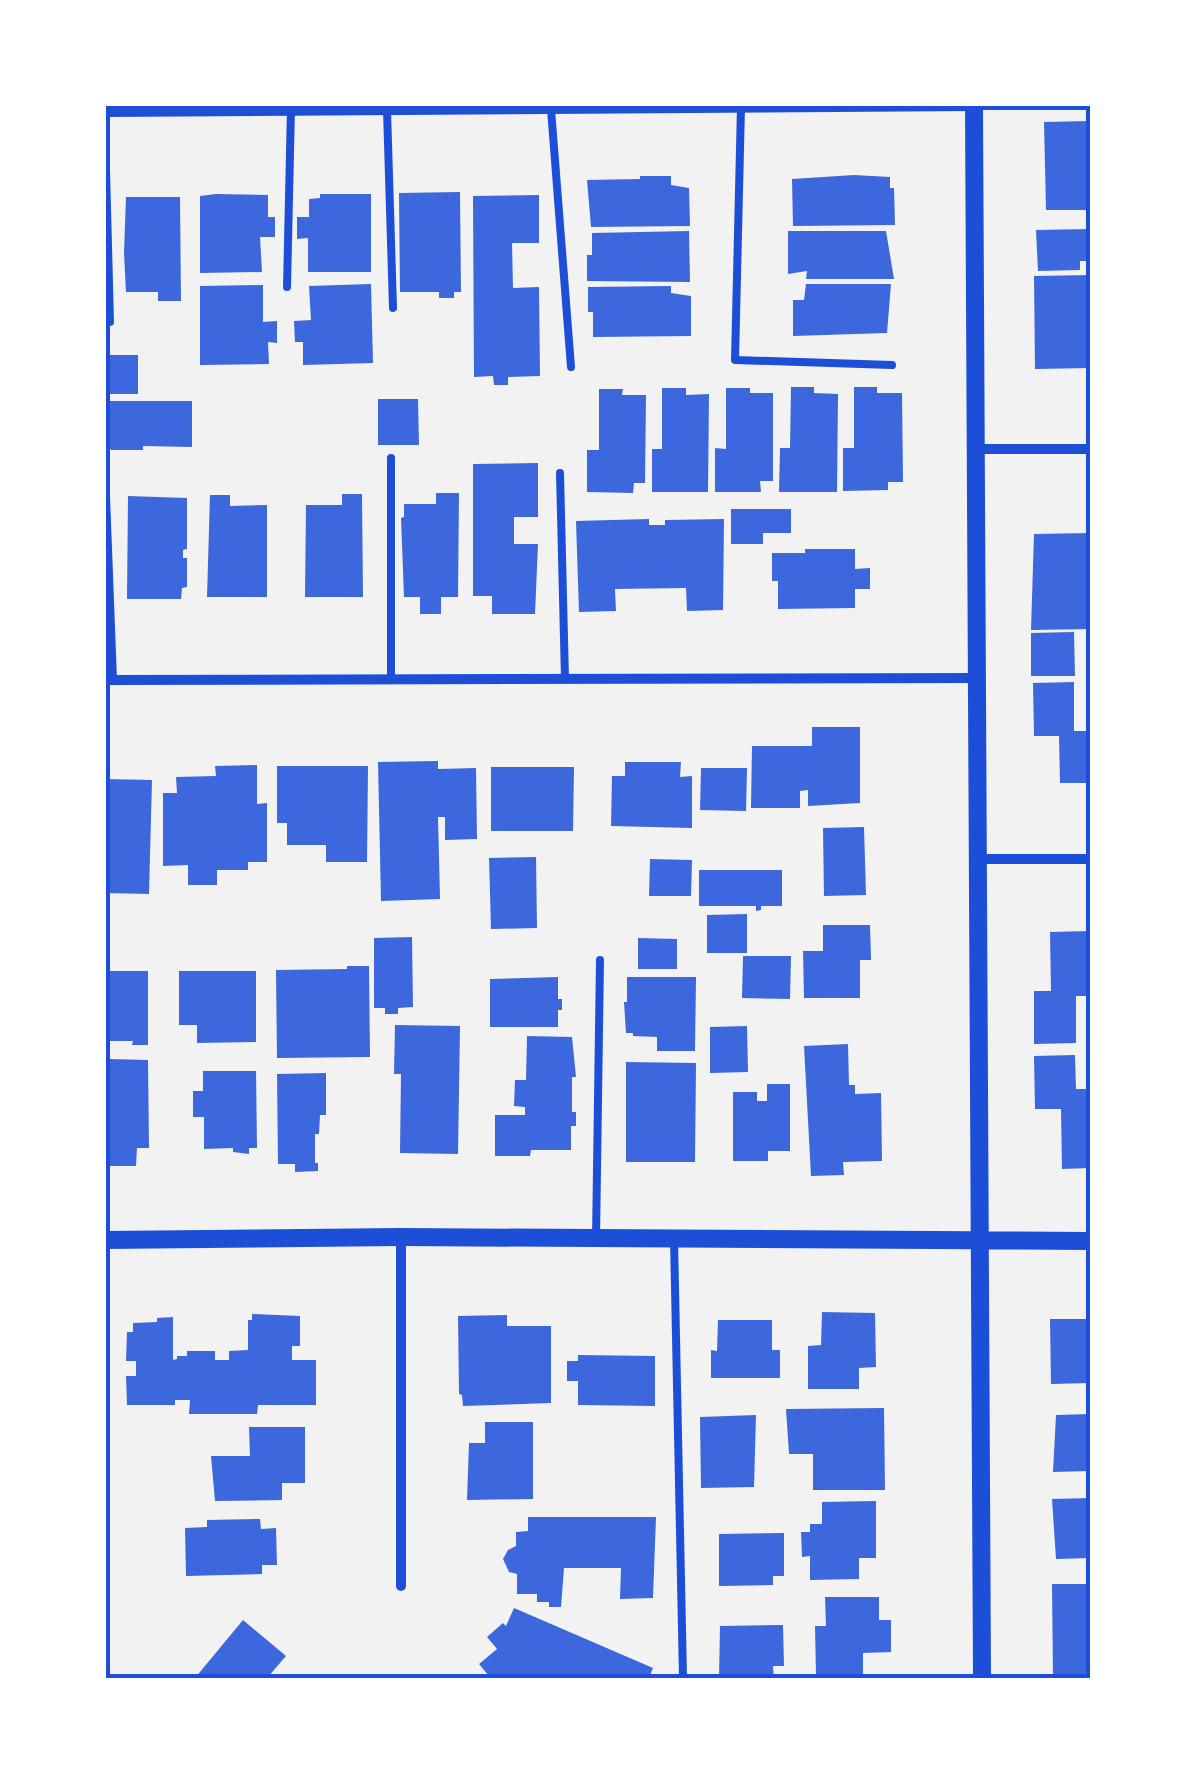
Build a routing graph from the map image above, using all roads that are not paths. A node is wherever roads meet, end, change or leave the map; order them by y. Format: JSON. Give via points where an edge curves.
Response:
{"nodes":[{"id":1,"x":702,"y":106,"type":"edge"},
{"id":2,"x":974,"y":106,"type":"edge"},
{"id":3,"x":483,"y":107,"type":"edge"},
{"id":4,"x":741,"y":107,"type":"edge"},
{"id":5,"x":291,"y":108,"type":"junction"},
{"id":6,"x":551,"y":108,"type":"junction"},
{"id":7,"x":387,"y":110,"type":"junction"},
{"id":8,"x":105,"y":112,"type":"edge"},
{"id":9,"x":105,"y":131,"type":"edge"},
{"id":10,"x":286,"y":287,"type":"dead end"},
{"id":11,"x":393,"y":308,"type":"dead end"},
{"id":12,"x":110,"y":322,"type":"dead end"},
{"id":13,"x":892,"y":364,"type":"dead end"},
{"id":14,"x":571,"y":367,"type":"dead end"},
{"id":15,"x":1091,"y":448,"type":"edge"},
{"id":16,"x":975,"y":449,"type":"junction"},
{"id":17,"x":391,"y":458,"type":"dead end"},
{"id":18,"x":105,"y":470,"type":"edge"},
{"id":19,"x":560,"y":474,"type":"dead end"},
{"id":20,"x":977,"y":678,"type":"junction"},
{"id":21,"x":391,"y":679,"type":"junction"},
{"id":22,"x":566,"y":679,"type":"junction"},
{"id":23,"x":109,"y":680,"type":"edge"},
{"id":24,"x":976,"y":859,"type":"junction"},
{"id":25,"x":1091,"y":859,"type":"edge"},
{"id":26,"x":600,"y":960,"type":"dead end"},
{"id":27,"x":401,"y":1237,"type":"junction"},
{"id":28,"x":596,"y":1238,"type":"junction"},
{"id":29,"x":674,"y":1239,"type":"junction"},
{"id":30,"x":105,"y":1240,"type":"edge"},
{"id":31,"x":1091,"y":1241,"type":"edge"},
{"id":32,"x":980,"y":1242,"type":"junction"},
{"id":33,"x":401,"y":1586,"type":"dead end"},
{"id":34,"x":682,"y":1678,"type":"edge"},
{"id":35,"x":982,"y":1678,"type":"edge"}],
"edges":[{"from":1,"to":4,"type":"street"},
{"from":1,"to":6,"type":"street"},
{"from":2,"to":4,"type":"street"},
{"from":2,"to":16,"type":"street"},
{"from":3,"to":6,"type":"street"},
{"from":3,"to":7,"type":"street"},
{"from":4,"to":13,"type":"lane","via":[[735,360]]},
{"from":5,"to":7,"type":"street"},
{"from":5,"to":8,"type":"street"},
{"from":5,"to":10,"type":"lane"},
{"from":6,"to":14,"type":"lane"},
{"from":7,"to":11,"type":"lane"},
{"from":9,"to":12,"type":"lane"},
{"from":15,"to":16,"type":"street"},
{"from":16,"to":20,"type":"street"},
{"from":17,"to":21,"type":"lane"},
{"from":18,"to":23,"type":"lane"},
{"from":19,"to":22,"type":"lane"},
{"from":20,"to":22,"type":"street"},
{"from":20,"to":24,"type":"street"},
{"from":21,"to":22,"type":"street"},
{"from":21,"to":23,"type":"street"},
{"from":24,"to":25,"type":"street"},
{"from":24,"to":32,"type":"street"},
{"from":26,"to":28,"type":"lane"},
{"from":27,"to":28,"type":"street"},
{"from":27,"to":30,"type":"street"},
{"from":27,"to":33,"type":"street"},
{"from":28,"to":29,"type":"street"},
{"from":29,"to":32,"type":"street"},
{"from":29,"to":34,"type":"lane"},
{"from":31,"to":32,"type":"street"},
{"from":32,"to":35,"type":"street"}]}
